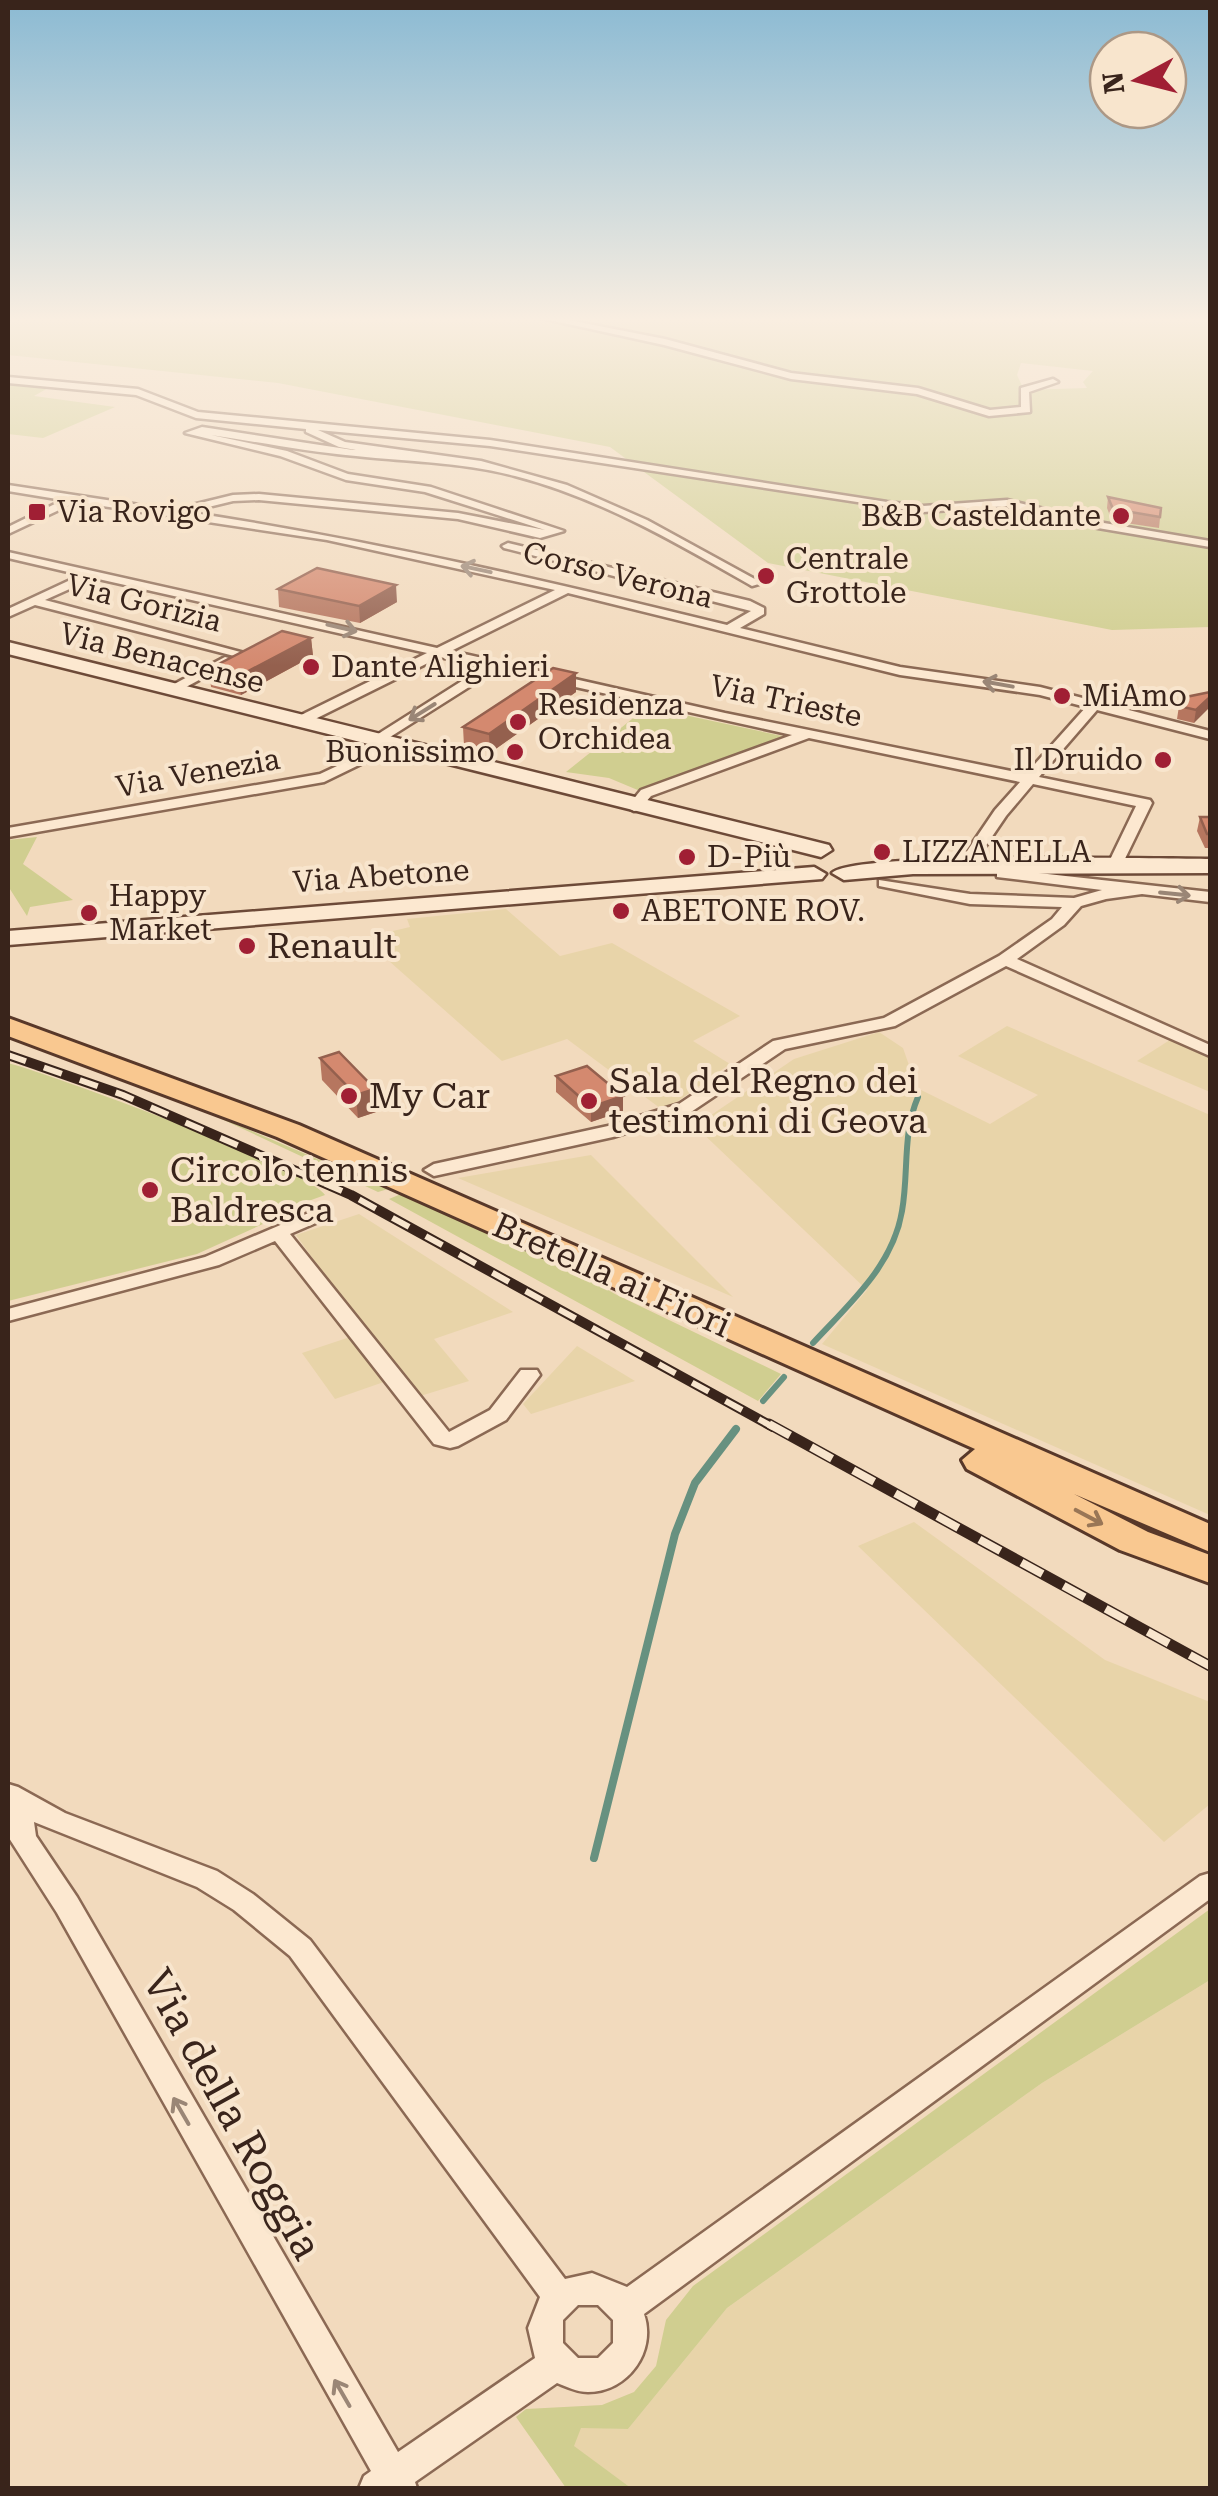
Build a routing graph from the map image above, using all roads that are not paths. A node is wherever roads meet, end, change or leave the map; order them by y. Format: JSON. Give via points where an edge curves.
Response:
{"nodes":[{"id":1,"x":196,"y":433,"type":"edge"},
{"id":2,"x":225,"y":433,"type":"edge"},
{"id":3,"x":316,"y":433,"type":"edge"},
{"id":4,"x":390,"y":433,"type":"edge"},
{"id":5,"x":439,"y":460,"type":"junction"},
{"id":6,"x":8,"y":488,"type":"edge"},
{"id":7,"x":79,"y":496,"type":"junction"},
{"id":8,"x":177,"y":512,"type":"junction"},
{"id":9,"x":8,"y":531,"type":"edge"},
{"id":10,"x":1210,"y":544,"type":"edge"},
{"id":11,"x":508,"y":546,"type":"dead end"},
{"id":12,"x":8,"y":555,"type":"edge"},
{"id":13,"x":93,"y":574,"type":"junction"},
{"id":14,"x":756,"y":583,"type":"dead end"},
{"id":15,"x":567,"y":589,"type":"junction"},
{"id":16,"x":34,"y":601,"type":"junction"},
{"id":17,"x":8,"y":612,"type":"edge"},
{"id":18,"x":308,"y":621,"type":"junction"},
{"id":19,"x":727,"y":630,"type":"junction"},
{"id":20,"x":286,"y":632,"type":"edge"},
{"id":21,"x":257,"y":646,"type":"edge"},
{"id":22,"x":8,"y":648,"type":"edge"},
{"id":23,"x":440,"y":651,"type":"junction"},
{"id":24,"x":242,"y":654,"type":"junction"},
{"id":25,"x":470,"y":682,"type":"dead end"},
{"id":26,"x":170,"y":690,"type":"junction"},
{"id":27,"x":1092,"y":708,"type":"junction"},
{"id":28,"x":298,"y":722,"type":"junction"},
{"id":29,"x":807,"y":734,"type":"junction"},
{"id":30,"x":1210,"y":735,"type":"edge"},
{"id":31,"x":382,"y":744,"type":"junction"},
{"id":32,"x":1029,"y":778,"type":"junction"},
{"id":33,"x":634,"y":807,"type":"junction"},
{"id":34,"x":8,"y":833,"type":"edge"},
{"id":35,"x":767,"y":840,"type":"junction"},
{"id":36,"x":821,"y":850,"type":"junction"},
{"id":37,"x":846,"y":865,"type":"junction"},
{"id":38,"x":964,"y":866,"type":"junction"},
{"id":39,"x":1121,"y":866,"type":"junction"},
{"id":40,"x":1210,"y":866,"type":"edge"},
{"id":41,"x":806,"y":867,"type":"junction"},
{"id":42,"x":1002,"y":874,"type":"dead end"},
{"id":43,"x":885,"y":883,"type":"dead end"},
{"id":44,"x":1140,"y":890,"type":"junction"},
{"id":45,"x":1210,"y":897,"type":"edge"},
{"id":46,"x":1074,"y":903,"type":"junction"},
{"id":47,"x":10,"y":939,"type":"edge"},
{"id":48,"x":1005,"y":960,"type":"junction"},
{"id":49,"x":8,"y":1026,"type":"edge"},
{"id":50,"x":1210,"y":1050,"type":"edge"},
{"id":51,"x":434,"y":1170,"type":"dead end"},
{"id":52,"x":318,"y":1215,"type":"dead end"},
{"id":53,"x":279,"y":1233,"type":"junction"},
{"id":54,"x":8,"y":1314,"type":"edge"},
{"id":55,"x":788,"y":1355,"type":"junction"},
{"id":56,"x":529,"y":1375,"type":"dead end"},
{"id":57,"x":1210,"y":1539,"type":"edge"},
{"id":58,"x":1210,"y":1570,"type":"edge"},
{"id":59,"x":13,"y":1796,"type":"edge"},
{"id":60,"x":1210,"y":1884,"type":"edge"},
{"id":61,"x":560,"y":2298,"type":"junction"},
{"id":62,"x":625,"y":2308,"type":"junction"},
{"id":63,"x":557,"y":2363,"type":"junction"},
{"id":64,"x":390,"y":2485,"type":"edge"}],
"edges":[{"from":1,"to":8,"type":"street","via":[[190,434],[283,453],[346,477],[427,489],[557,534],[458,516],[259,498]]},
{"from":2,"to":5,"type":"street"},
{"from":3,"to":5,"type":"street"},
{"from":4,"to":10,"type":"street","via":[[887,505],[1007,504]]},
{"from":5,"to":14,"type":"street","via":[[482,462],[643,519]]},
{"from":6,"to":7,"type":"street","name":"Corso Verona"},
{"from":7,"to":8,"type":"street","name":"Corso Verona"},
{"from":7,"to":9,"type":"street"},
{"from":15,"to":8,"type":"street","name":"Corso Verona","one_way":true},
{"from":11,"to":19,"type":"street","via":[[760,611]]},
{"from":12,"to":13,"type":"street","name":"Via Trieste"},
{"from":13,"to":16,"type":"street"},
{"from":13,"to":18,"type":"street","name":"Via Trieste"},
{"from":15,"to":19,"type":"street","name":"Corso Verona"},
{"from":15,"to":23,"type":"street"},
{"from":16,"to":17,"type":"street"},
{"from":16,"to":24,"type":"street","name":"Via Gorizia"},
{"from":18,"to":20,"type":"street"},
{"from":18,"to":23,"type":"street","name":"Via Trieste","one_way":true},
{"from":27,"to":19,"type":"street","name":"Corso Verona","one_way":true},
{"from":21,"to":24,"type":"street"},
{"from":22,"to":26,"type":"main road","name":"Via Benacense"},
{"from":23,"to":28,"type":"street"},
{"from":23,"to":29,"type":"street","name":"Via Trieste"},
{"from":24,"to":26,"type":"street"},
{"from":25,"to":31,"type":"street","name":"Via Venezia","one_way":true},
{"from":26,"to":28,"type":"main road","name":"Via Benacense"},
{"from":27,"to":30,"type":"street","name":"Corso Verona"},
{"from":27,"to":32,"type":"street"},
{"from":28,"to":31,"type":"main road","name":"Via Benacense"},
{"from":29,"to":32,"type":"street","name":"Via Trieste"},
{"from":29,"to":33,"type":"street","via":[[646,793]]},
{"from":31,"to":33,"type":"main road","name":"Via Benacense","via":[[591,790]]},
{"from":31,"to":34,"type":"street","name":"Via Venezia","via":[[324,778]]},
{"from":32,"to":38,"type":"street"},
{"from":32,"to":39,"type":"street","name":"Via Trieste","via":[[1145,803]]},
{"from":33,"to":35,"type":"main road","name":"Via Benacense"},
{"from":35,"to":36,"type":"main road","name":"Via Benacense"},
{"from":35,"to":41,"type":"main road","name":"Via Benacense"},
{"from":36,"to":37,"type":"main road","name":"Via Benacense"},
{"from":36,"to":41,"type":"main road"},
{"from":37,"to":38,"type":"main road"},
{"from":37,"to":41,"type":"main road"},
{"from":38,"to":39,"type":"main road"},
{"from":39,"to":40,"type":"main road"},
{"from":39,"to":44,"type":"street"},
{"from":41,"to":47,"type":"main road","name":"Via Abetone","via":[[754,880]]},
{"from":42,"to":44,"type":"street"},
{"from":43,"to":46,"type":"street","via":[[970,898]]},
{"from":44,"to":45,"type":"street","one_way":true},
{"from":44,"to":46,"type":"street"},
{"from":46,"to":48,"type":"street"},
{"from":48,"to":50,"type":"street"},
{"from":48,"to":51,"type":"street","via":[[889,1022],[779,1044],[685,1108]]},
{"from":49,"to":55,"type":"main road","name":"Bretella ai Fiori","via":[[288,1130]]},
{"from":52,"to":53,"type":"street"},
{"from":53,"to":54,"type":"street","via":[[212,1262]]},
{"from":53,"to":56,"type":"street","via":[[442,1439],[498,1415]]},
{"from":55,"to":57,"type":"main road","name":"Bretella ai Fiori"},
{"from":55,"to":58,"type":"main road","one_way":true,"via":[[1134,1541]]},
{"from":59,"to":61,"type":"street","via":[[206,1879],[300,1948]]},
{"from":64,"to":59,"type":"street","name":"Via della Roggia","one_way":true,"via":[[67,1905],[23,1838]]},
{"from":60,"to":62,"type":"street"},
{"from":61,"to":62,"type":"street","via":[[595,2289]]},
{"from":61,"to":63,"type":"street","via":[[544,2322]]},
{"from":62,"to":63,"type":"street","via":[[632,2334],[610,2369],[582,2374]]},
{"from":63,"to":64,"type":"street"}]}
